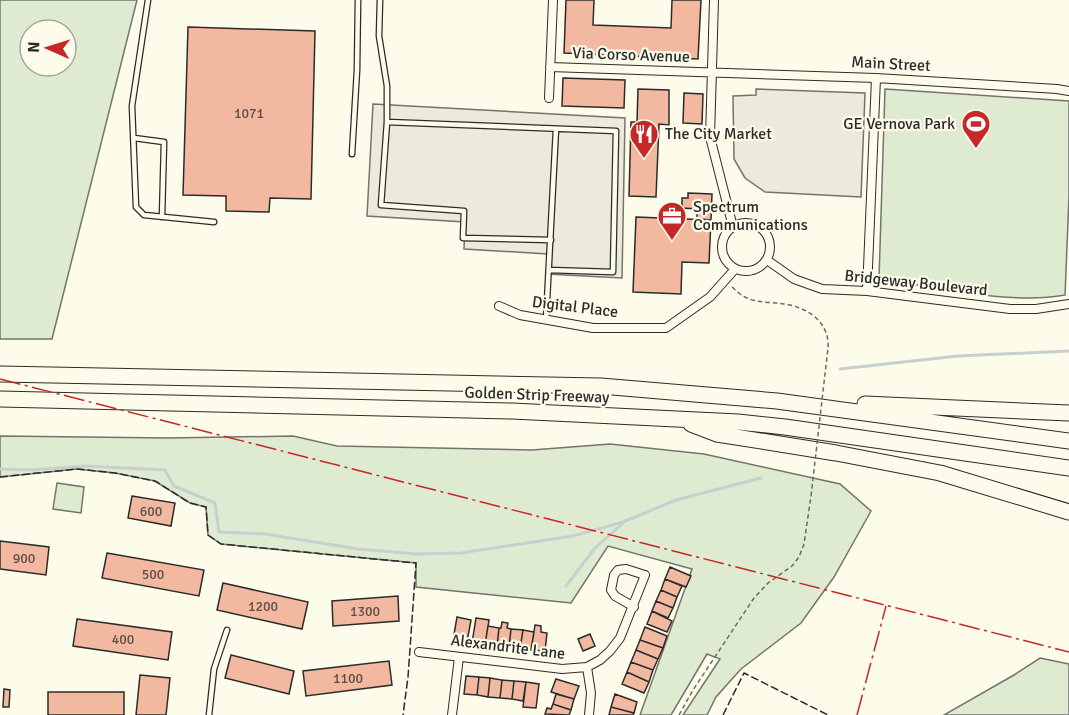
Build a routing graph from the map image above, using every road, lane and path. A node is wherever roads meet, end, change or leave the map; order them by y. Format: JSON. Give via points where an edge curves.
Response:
{"nodes":[{"id":1,"x":148,"y":0,"type":"edge"},
{"id":2,"x":358,"y":0,"type":"edge"},
{"id":3,"x":380,"y":0,"type":"edge"},
{"id":4,"x":553,"y":0,"type":"edge"},
{"id":5,"x":714,"y":0,"type":"edge"},
{"id":6,"x":550,"y":67,"type":"junction"},
{"id":7,"x":712,"y":72,"type":"junction"},
{"id":8,"x":876,"y":78,"type":"junction"},
{"id":9,"x":1069,"y":91,"type":"edge"},
{"id":10,"x":549,"y":98,"type":"dead end"},
{"id":11,"x":387,"y":122,"type":"junction"},
{"id":12,"x":556,"y":129,"type":"junction"},
{"id":13,"x":134,"y":138,"type":"junction"},
{"id":14,"x":352,"y":154,"type":"dead end"},
{"id":15,"x":162,"y":217,"type":"junction"},
{"id":16,"x":214,"y":222,"type":"dead end"},
{"id":17,"x":733,"y":227,"type":"junction"},
{"id":18,"x":550,"y":240,"type":"junction"},
{"id":19,"x":767,"y":260,"type":"junction"},
{"id":20,"x":735,"y":269,"type":"junction"},
{"id":21,"x":549,"y":270,"type":"junction"},
{"id":22,"x":725,"y":280,"type":"junction"},
{"id":23,"x":867,"y":291,"type":"junction"},
{"id":24,"x":1069,"y":304,"type":"edge"},
{"id":25,"x":499,"y":306,"type":"dead end"},
{"id":26,"x":546,"y":320,"type":"junction"},
{"id":27,"x":0,"y":374,"type":"edge"},
{"id":28,"x":0,"y":399,"type":"edge"},
{"id":29,"x":777,"y":401,"type":"junction"},
{"id":30,"x":1069,"y":413,"type":"edge"},
{"id":31,"x":680,"y":419,"type":"junction"},
{"id":32,"x":1069,"y":441,"type":"edge"},
{"id":33,"x":1069,"y":468,"type":"edge"},
{"id":34,"x":1069,"y":512,"type":"edge"},
{"id":35,"x":634,"y":606,"type":"junction"},
{"id":36,"x":227,"y":630,"type":"dead end"},
{"id":37,"x":419,"y":652,"type":"dead end"},
{"id":38,"x":459,"y":657,"type":"junction"},
{"id":39,"x":587,"y":667,"type":"junction"},
{"id":40,"x":209,"y":715,"type":"edge"},
{"id":41,"x":452,"y":715,"type":"edge"},
{"id":42,"x":589,"y":715,"type":"edge"},
{"id":43,"x":679,"y":715,"type":"edge"}],
"edges":[{"from":1,"to":13,"type":"lane","via":[[132,106]]},
{"from":2,"to":14,"type":"lane"},
{"from":3,"to":11,"type":"lane","via":[[379,36],[387,87]]},
{"from":4,"to":6,"type":"street"},
{"from":5,"to":7,"type":"street"},
{"from":6,"to":7,"type":"street","name":"Via Corso Avenue"},
{"from":6,"to":10,"type":"street"},
{"from":7,"to":8,"type":"street","name":"Main Street"},
{"from":7,"to":17,"type":"street","via":[[710,137]]},
{"from":8,"to":9,"type":"street","name":"Main Street"},
{"from":8,"to":23,"type":"street"},
{"from":11,"to":12,"type":"lane"},
{"from":11,"to":18,"type":"lane","via":[[381,205],[464,211],[463,238]]},
{"from":12,"to":18,"type":"lane"},
{"from":12,"to":21,"type":"lane","via":[[616,131],[613,272]]},
{"from":13,"to":15,"type":"lane","via":[[136,207],[144,215]]},
{"from":13,"to":15,"type":"lane","via":[[164,142]]},
{"from":15,"to":16,"type":"lane"},
{"from":17,"to":19,"type":"street","via":[[748,223],[763,230],[770,244]]},
{"from":17,"to":20,"type":"street","via":[[722,249]]},
{"from":18,"to":21,"type":"lane"},
{"from":19,"to":20,"type":"street","via":[[756,269]]},
{"from":19,"to":23,"type":"street","name":"Bridgeway Boulevard","via":[[794,279],[822,289]]},
{"from":20,"to":22,"type":"street","name":"Digital Place"},
{"from":21,"to":26,"type":"lane"},
{"from":22,"to":26,"type":"street","name":"Digital Place","via":[[710,297],[666,328],[593,328]]},
{"from":22,"to":43,"type":"path","bridge":true,"via":[[747,298],[786,304],[814,316],[828,334],[828,348],[804,544],[799,557],[754,598]]},
{"from":23,"to":24,"type":"street","name":"Bridgeway Boulevard","via":[[1010,309]]},
{"from":25,"to":26,"type":"street","name":"Digital Place"},
{"from":27,"to":29,"type":"highway","name":"Golden Strip Freeway","via":[[557,385]]},
{"from":28,"to":31,"type":"highway","name":"Golden Strip Freeway","via":[[512,411]]},
{"from":29,"to":30,"type":"highway"},
{"from":29,"to":32,"type":"highway","name":"Golden Strip Freeway"},
{"from":31,"to":33,"type":"highway","name":"Golden Strip Freeway","via":[[785,427]]},
{"from":31,"to":34,"type":"highway","via":[[717,434],[940,473]]},
{"from":35,"to":35,"type":"street","name":"Alexandrite Lane","via":[[645,575],[618,570],[611,590]]},
{"from":35,"to":39,"type":"street","name":"Alexandrite Lane","via":[[610,651]]},
{"from":36,"to":40,"type":"lane","via":[[213,669]]},
{"from":37,"to":38,"type":"street","name":"Alexandrite Lane"},
{"from":38,"to":39,"type":"street","name":"Alexandrite Lane","via":[[562,669]]},
{"from":38,"to":41,"type":"street"},
{"from":39,"to":42,"type":"street"}]}
